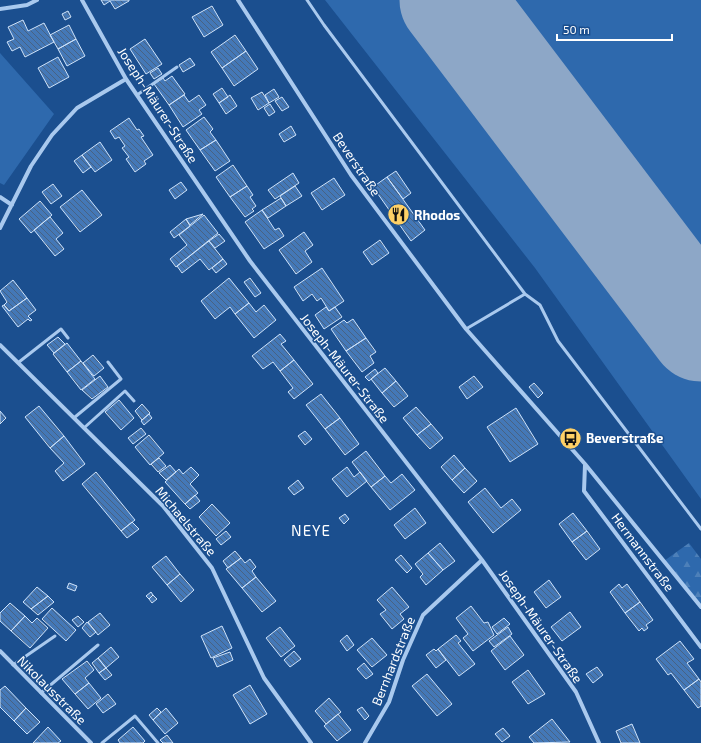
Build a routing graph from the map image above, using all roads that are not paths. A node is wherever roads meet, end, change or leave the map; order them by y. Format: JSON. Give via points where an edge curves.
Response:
{"nodes":[{"id":1,"x":37,"y":0,"type":"edge"},
{"id":2,"x":82,"y":0,"type":"edge"},
{"id":3,"x":238,"y":0,"type":"edge"},
{"id":4,"x":307,"y":0,"type":"edge"},
{"id":5,"x":0,"y":10,"type":"edge"},
{"id":6,"x":177,"y":67,"type":"dead end"},
{"id":7,"x":126,"y":79,"type":"junction"},
{"id":8,"x":137,"y":94,"type":"junction"},
{"id":9,"x":0,"y":197,"type":"edge"},
{"id":10,"x":12,"y":205,"type":"junction"},
{"id":11,"x":0,"y":228,"type":"edge"},
{"id":12,"x":525,"y":294,"type":"junction"},
{"id":13,"x":466,"y":329,"type":"junction"},
{"id":14,"x":68,"y":338,"type":"dead end"},
{"id":15,"x":0,"y":345,"type":"edge"},
{"id":16,"x":19,"y":362,"type":"junction"},
{"id":17,"x":108,"y":362,"type":"dead end"},
{"id":18,"x":134,"y":401,"type":"dead end"},
{"id":19,"x":74,"y":417,"type":"junction"},
{"id":20,"x":85,"y":427,"type":"junction"},
{"id":21,"x":585,"y":464,"type":"junction"},
{"id":22,"x":701,"y":529,"type":"edge"},
{"id":23,"x":482,"y":560,"type":"junction"},
{"id":24,"x":701,"y":607,"type":"edge"},
{"id":25,"x":55,"y":636,"type":"dead end"},
{"id":26,"x":98,"y":645,"type":"dead end"},
{"id":27,"x":701,"y":647,"type":"edge"},
{"id":28,"x":0,"y":651,"type":"edge"},
{"id":29,"x":13,"y":665,"type":"junction"},
{"id":30,"x":41,"y":693,"type":"junction"},
{"id":31,"x":91,"y":743,"type":"edge"},
{"id":32,"x":102,"y":743,"type":"edge"},
{"id":33,"x":158,"y":743,"type":"edge"},
{"id":34,"x":311,"y":743,"type":"edge"},
{"id":35,"x":365,"y":743,"type":"edge"},
{"id":36,"x":599,"y":743,"type":"edge"}],
"edges":[{"from":1,"to":5,"type":"street","via":[[27,5]]},
{"from":2,"to":7,"type":"street","name":"Joseph-Mäurer-Straße"},
{"from":3,"to":13,"type":"street","name":"Beverstraße","via":[[351,175]]},
{"from":4,"to":12,"type":"lane"},
{"from":6,"to":8,"type":"lane"},
{"from":7,"to":8,"type":"street","name":"Joseph-Mäurer-Straße"},
{"from":7,"to":10,"type":"street","via":[[77,108],[52,134],[31,166]]},
{"from":8,"to":23,"type":"street","name":"Joseph-Mäurer-Straße","via":[[250,261]]},
{"from":9,"to":10,"type":"street"},
{"from":10,"to":11,"type":"street"},
{"from":12,"to":13,"type":"lane"},
{"from":12,"to":22,"type":"lane","via":[[540,305],[558,341]]},
{"from":13,"to":21,"type":"street","name":"Beverstraße"},
{"from":14,"to":16,"type":"lane","via":[[61,329]]},
{"from":15,"to":16,"type":"street","name":"Michaelstraße"},
{"from":16,"to":19,"type":"street","name":"Michaelstraße"},
{"from":17,"to":19,"type":"lane","via":[[121,379]]},
{"from":18,"to":20,"type":"lane","via":[[126,391]]},
{"from":19,"to":20,"type":"street","name":"Michaelstraße"},
{"from":20,"to":34,"type":"street","name":"Michaelstraße","via":[[163,506],[212,568],[264,678]]},
{"from":21,"to":24,"type":"street","name":"Beverstraße"},
{"from":21,"to":27,"type":"street","name":"Hermannstraße","via":[[584,491]]},
{"from":23,"to":35,"type":"street","name":"Bernhardstraße","via":[[423,615],[403,660],[389,702]]},
{"from":23,"to":36,"type":"street","name":"Joseph-Mäurer-Straße","via":[[576,692]]},
{"from":25,"to":29,"type":"lane"},
{"from":26,"to":30,"type":"lane"},
{"from":28,"to":29,"type":"street","name":"Nikolausstraße"},
{"from":29,"to":30,"type":"street","name":"Nikolausstraße"},
{"from":30,"to":31,"type":"street","name":"Nikolausstraße"},
{"from":32,"to":33,"type":"lane","via":[[135,716]]}]}
